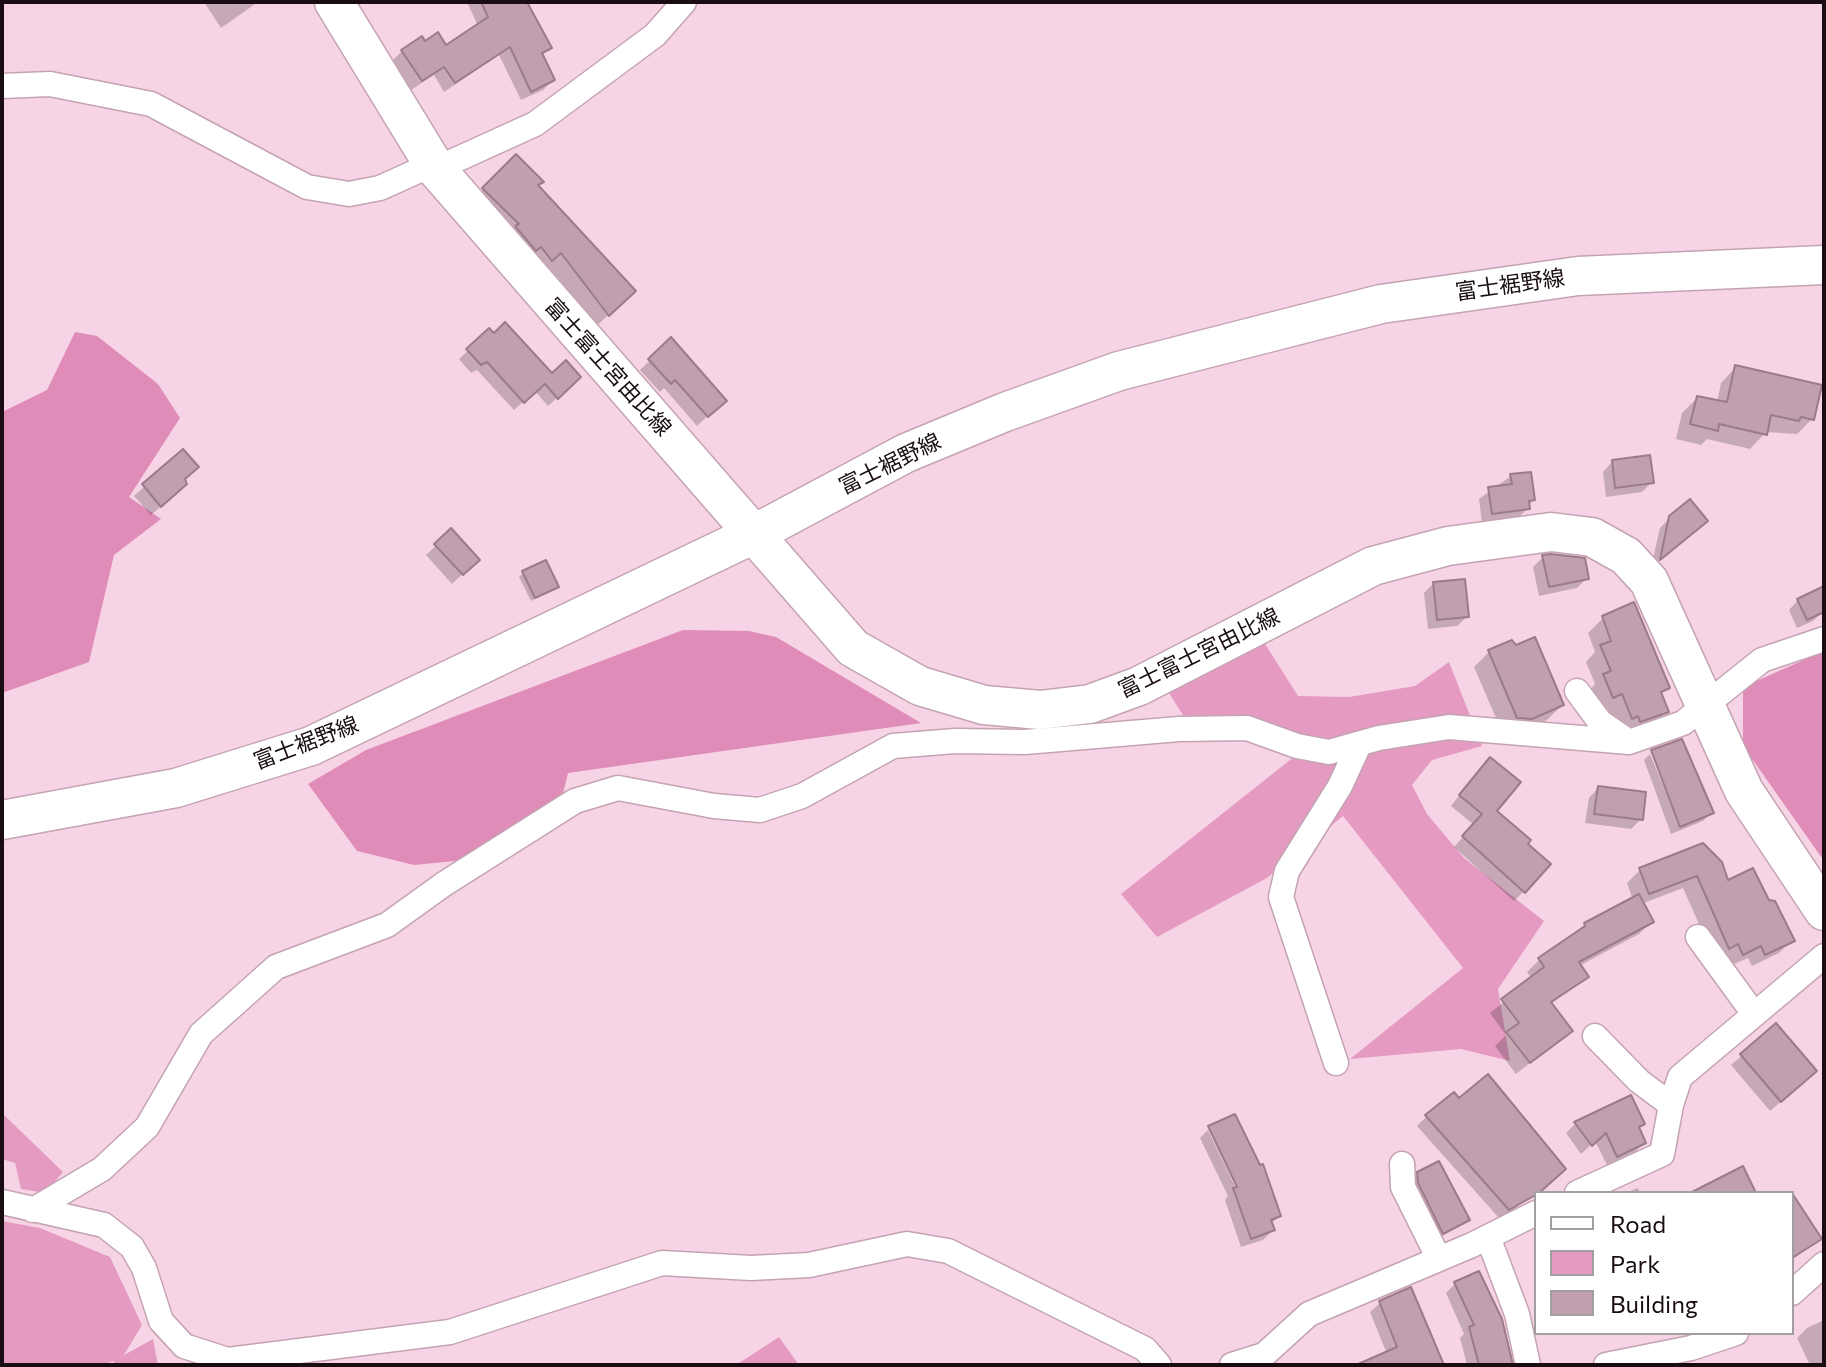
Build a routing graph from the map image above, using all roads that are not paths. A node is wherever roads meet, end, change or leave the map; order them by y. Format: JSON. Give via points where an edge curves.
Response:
{"nodes":[{"id":1,"x":334,"y":2,"type":"edge"},
{"id":2,"x":684,"y":2,"type":"edge"},
{"id":3,"x":2,"y":86,"type":"edge"},
{"id":4,"x":434,"y":166,"type":"junction"},
{"id":5,"x":1824,"y":265,"type":"edge"},
{"id":6,"x":756,"y":533,"type":"junction"},
{"id":7,"x":1824,"y":639,"type":"edge"},
{"id":8,"x":1577,"y":691,"type":"dead end"},
{"id":9,"x":1703,"y":704,"type":"junction"},
{"id":10,"x":1629,"y":742,"type":"junction"},
{"id":11,"x":1358,"y":747,"type":"junction"},
{"id":12,"x":2,"y":820,"type":"edge"},
{"id":13,"x":1824,"y":911,"type":"edge"},
{"id":14,"x":1698,"y":937,"type":"dead end"},
{"id":15,"x":1824,"y":956,"type":"edge"},
{"id":16,"x":1754,"y":1014,"type":"junction"},
{"id":17,"x":1595,"y":1036,"type":"dead end"},
{"id":18,"x":1336,"y":1063,"type":"dead end"},
{"id":19,"x":1671,"y":1105,"type":"junction"},
{"id":20,"x":1402,"y":1164,"type":"dead end"},
{"id":21,"x":1581,"y":1191,"type":"edge"},
{"id":22,"x":2,"y":1202,"type":"edge"},
{"id":23,"x":33,"y":1210,"type":"junction"},
{"id":24,"x":1534,"y":1214,"type":"edge"},
{"id":25,"x":1488,"y":1237,"type":"junction"},
{"id":26,"x":1439,"y":1259,"type":"junction"},
{"id":27,"x":1824,"y":1264,"type":"edge"},
{"id":28,"x":1794,"y":1291,"type":"edge"},
{"id":29,"x":1732,"y":1335,"type":"edge"},
{"id":30,"x":1694,"y":1356,"type":"edge"},
{"id":31,"x":1159,"y":1365,"type":"edge"},
{"id":32,"x":1232,"y":1365,"type":"edge"},
{"id":33,"x":1528,"y":1365,"type":"edge"},
{"id":34,"x":1606,"y":1365,"type":"edge"}],
"edges":[{"from":1,"to":4,"type":"main road","name":"富士富士宮由比線"},
{"from":2,"to":4,"type":"street","via":[[655,35],[535,124]]},
{"from":3,"to":4,"type":"street","via":[[50,84],[151,104],[307,187],[349,194],[380,188]]},
{"from":4,"to":6,"type":"main road","name":"富士富士宮由比線"},
{"from":5,"to":6,"type":"main road","name":"富士裾野線","via":[[1578,276],[1381,304],[1243,336],[1119,371],[1005,412],[906,453]]},
{"from":6,"to":9,"type":"main road","name":"富士富士宮由比線","via":[[853,648],[920,686],[984,705],[1040,710],[1090,704],[1139,686],[1373,566],[1448,546],[1551,532],[1592,537],[1626,556],[1649,581]]},
{"from":6,"to":12,"type":"main road","name":"富士裾野線","via":[[311,746],[176,788]]},
{"from":7,"to":9,"type":"street","via":[[1762,660]]},
{"from":8,"to":10,"type":"street","via":[[1600,722]]},
{"from":9,"to":10,"type":"street","via":[[1683,723]]},
{"from":9,"to":13,"type":"main road","name":"富士富士宮由比線","via":[[1744,791]]},
{"from":10,"to":11,"type":"street","via":[[1449,727],[1379,738]]},
{"from":11,"to":18,"type":"street","via":[[1287,871],[1281,897]]},
{"from":11,"to":23,"type":"street","via":[[1329,752],[1247,728],[1025,742],[955,741],[893,746],[802,796],[760,810],[618,788],[575,801],[387,925],[276,967],[201,1034],[147,1127],[102,1169]]},
{"from":14,"to":16,"type":"street"},
{"from":15,"to":16,"type":"street"},
{"from":16,"to":19,"type":"street","via":[[1680,1077]]},
{"from":17,"to":19,"type":"street"},
{"from":19,"to":21,"type":"street","via":[[1662,1154]]},
{"from":20,"to":26,"type":"street","via":[[1403,1187]]},
{"from":22,"to":23,"type":"street"},
{"from":23,"to":31,"type":"street","via":[[104,1225],[132,1247],[161,1321],[184,1346],[228,1360],[450,1332],[662,1263],[809,1265],[907,1244],[948,1251],[1145,1349]]},
{"from":24,"to":25,"type":"street"},
{"from":25,"to":26,"type":"street"},
{"from":25,"to":33,"type":"street","via":[[1517,1314]]},
{"from":26,"to":32,"type":"street","via":[[1309,1314],[1264,1355]]},
{"from":27,"to":28,"type":"street"},
{"from":29,"to":30,"type":"street"},
{"from":30,"to":34,"type":"street"}]}
